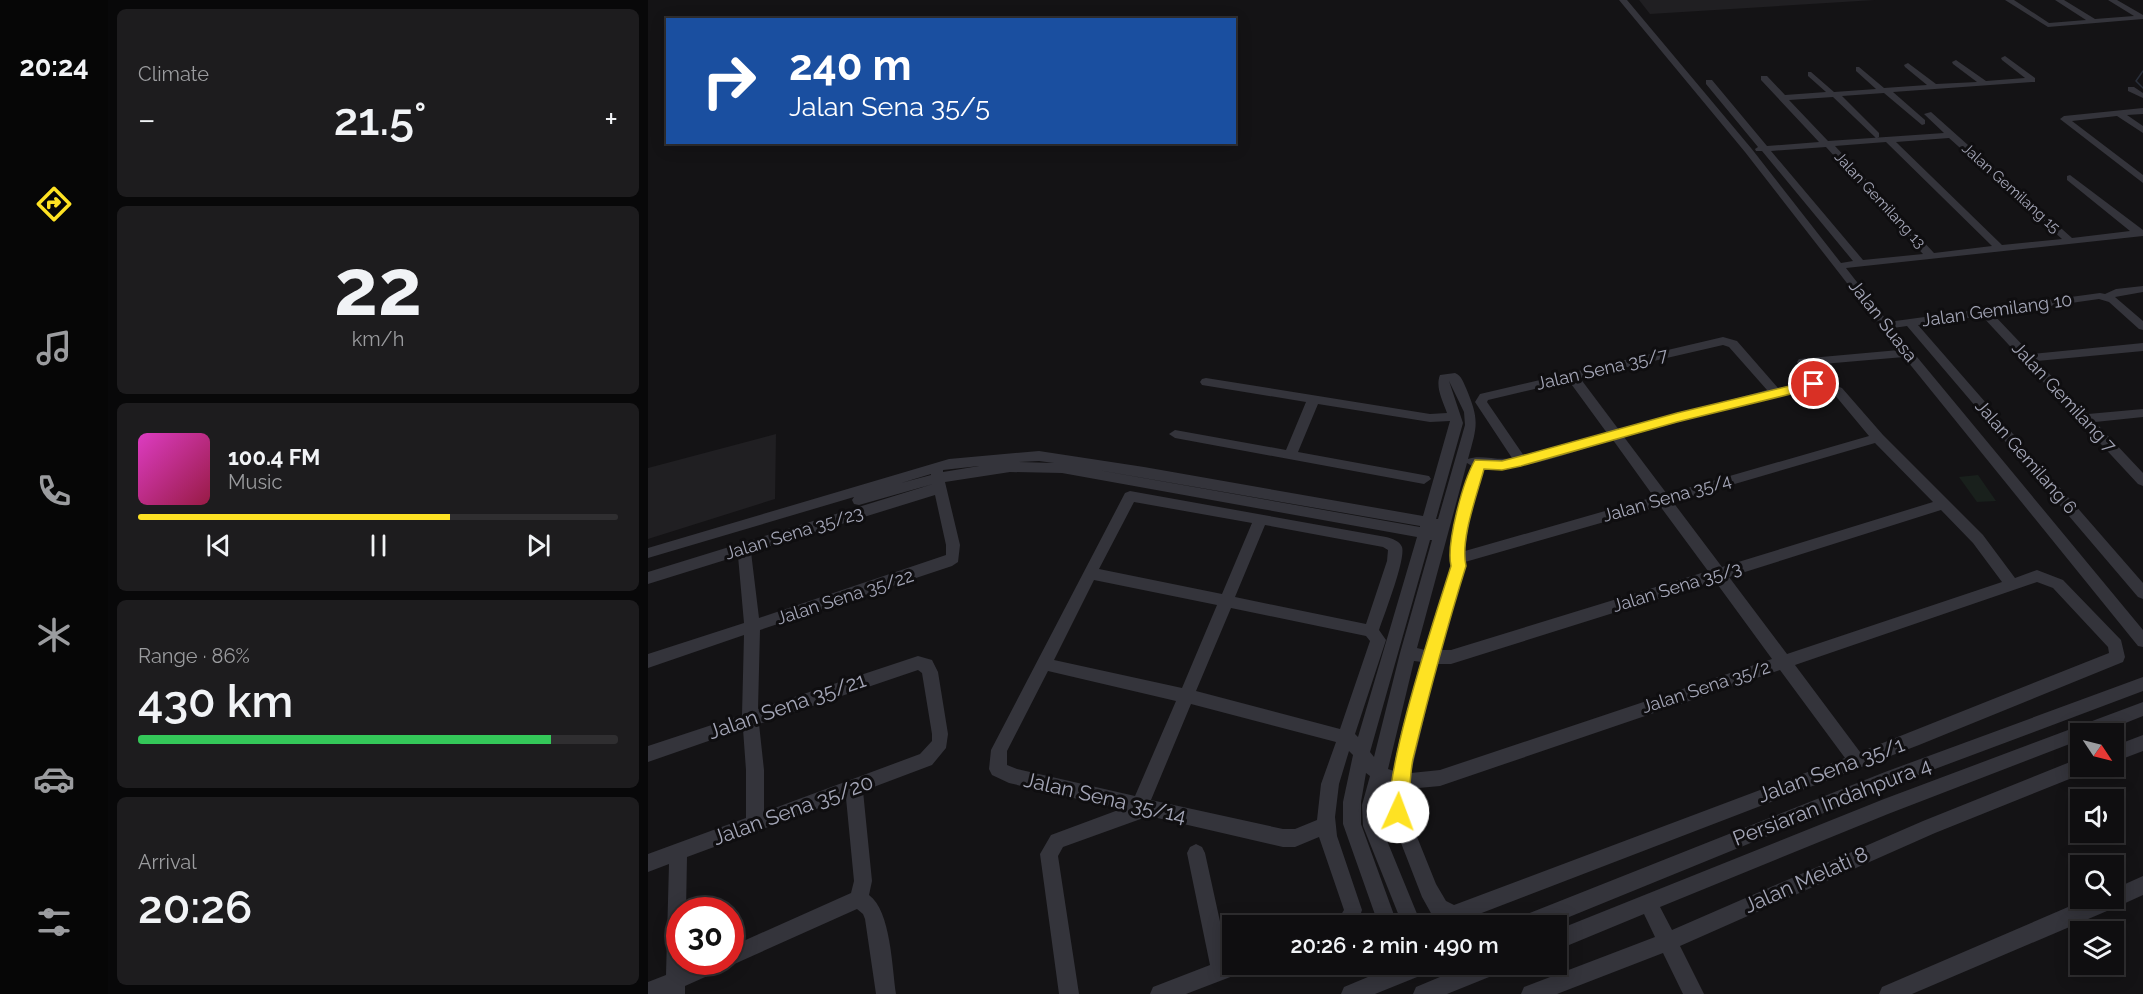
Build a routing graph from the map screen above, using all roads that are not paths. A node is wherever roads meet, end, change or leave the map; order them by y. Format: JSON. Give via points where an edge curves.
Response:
{"nodes":[{"id":1,"x":1623,"y":0,"type":"edge"},
{"id":2,"x":2009,"y":0,"type":"edge"},
{"id":3,"x":2059,"y":0,"type":"edge"},
{"id":4,"x":2112,"y":0,"type":"edge"},
{"id":5,"x":2143,"y":17,"type":"edge"},
{"id":6,"x":2093,"y":21,"type":"junction"},
{"id":7,"x":2005,"y":58,"type":"dead end"},
{"id":8,"x":1956,"y":62,"type":"dead end"},
{"id":9,"x":1908,"y":65,"type":"dead end"},
{"id":10,"x":1859,"y":69,"type":"dead end"},
{"id":11,"x":1811,"y":74,"type":"dead end"},
{"id":12,"x":1764,"y":78,"type":"dead end"},
{"id":13,"x":1709,"y":82,"type":"dead end"},
{"id":14,"x":1984,"y":83,"type":"junction"},
{"id":15,"x":1934,"y":87,"type":"junction"},
{"id":16,"x":2131,"y":89,"type":"dead end"},
{"id":17,"x":1884,"y":90,"type":"junction"},
{"id":18,"x":1833,"y":94,"type":"junction"},
{"id":19,"x":2143,"y":96,"type":"edge"},
{"id":20,"x":1781,"y":98,"type":"junction"},
{"id":21,"x":2143,"y":111,"type":"edge"},
{"id":22,"x":1928,"y":114,"type":"dead end"},
{"id":23,"x":2120,"y":114,"type":"junction"},
{"id":24,"x":1922,"y":122,"type":"dead end"},
{"id":25,"x":2143,"y":130,"type":"edge"},
{"id":26,"x":1876,"y":135,"type":"dead end"},
{"id":27,"x":1951,"y":135,"type":"junction"},
{"id":28,"x":1888,"y":139,"type":"junction"},
{"id":29,"x":1827,"y":144,"type":"junction"},
{"id":30,"x":1765,"y":148,"type":"junction"},
{"id":31,"x":1748,"y":150,"type":"junction"},
{"id":32,"x":2070,"y":178,"type":"dead end"},
{"id":33,"x":2143,"y":180,"type":"edge"},
{"id":34,"x":2141,"y":233,"type":"edge"},
{"id":35,"x":2070,"y":241,"type":"junction"},
{"id":36,"x":2000,"y":248,"type":"junction"},
{"id":37,"x":1931,"y":255,"type":"junction"},
{"id":38,"x":1861,"y":264,"type":"junction"},
{"id":39,"x":1839,"y":266,"type":"junction"},
{"id":40,"x":2143,"y":289,"type":"edge"},
{"id":41,"x":2108,"y":297,"type":"junction"},
{"id":42,"x":1985,"y":312,"type":"junction"},
{"id":43,"x":1909,"y":322,"type":"junction"},
{"id":44,"x":1885,"y":326,"type":"junction"},
{"id":45,"x":2143,"y":327,"type":"edge"},
{"id":46,"x":2143,"y":347,"type":"edge"},
{"id":47,"x":1907,"y":353,"type":"junction"},
{"id":48,"x":2027,"y":358,"type":"junction"},
{"id":49,"x":1572,"y":376,"type":"junction"},
{"id":50,"x":1206,"y":382,"type":"dead end"},
{"id":51,"x":1824,"y":385,"type":"junction"},
{"id":52,"x":1776,"y":392,"type":"junction"},
{"id":53,"x":1314,"y":399,"type":"junction"},
{"id":54,"x":2143,"y":413,"type":"edge"},
{"id":55,"x":1456,"y":417,"type":"junction"},
{"id":56,"x":2085,"y":419,"type":"junction"},
{"id":57,"x":1175,"y":434,"type":"dead end"},
{"id":58,"x":1615,"y":434,"type":"junction"},
{"id":59,"x":1878,"y":438,"type":"junction"},
{"id":60,"x":1290,"y":455,"type":"junction"},
{"id":61,"x":1462,"y":460,"type":"junction"},
{"id":62,"x":1521,"y":461,"type":"junction"},
{"id":63,"x":1479,"y":464,"type":"junction"},
{"id":64,"x":938,"y":477,"type":"junction"},
{"id":65,"x":1424,"y":479,"type":"dead end"},
{"id":66,"x":2143,"y":481,"type":"edge"},
{"id":67,"x":1137,"y":483,"type":"junction"},
{"id":68,"x":1662,"y":498,"type":"junction"},
{"id":69,"x":1944,"y":504,"type":"junction"},
{"id":70,"x":1260,"y":520,"type":"junction"},
{"id":71,"x":1426,"y":528,"type":"junction"},
{"id":72,"x":1442,"y":531,"type":"junction"},
{"id":73,"x":744,"y":549,"type":"junction"},
{"id":74,"x":648,"y":553,"type":"edge"},
{"id":75,"x":1457,"y":559,"type":"junction"},
{"id":76,"x":648,"y":563,"type":"edge"},
{"id":77,"x":1089,"y":573,"type":"junction"},
{"id":78,"x":2143,"y":573,"type":"edge"},
{"id":79,"x":1718,"y":574,"type":"junction"},
{"id":80,"x":2127,"y":575,"type":"junction"},
{"id":81,"x":648,"y":578,"type":"edge"},
{"id":82,"x":2011,"y":583,"type":"junction"},
{"id":83,"x":2058,"y":584,"type":"joint"},
{"id":84,"x":2143,"y":593,"type":"edge"},
{"id":85,"x":1227,"y":602,"type":"junction"},
{"id":86,"x":752,"y":627,"type":"junction"},
{"id":87,"x":1371,"y":631,"type":"junction"},
{"id":88,"x":2143,"y":641,"type":"edge"},
{"id":89,"x":1408,"y":653,"type":"junction"},
{"id":90,"x":1430,"y":657,"type":"junction"},
{"id":91,"x":648,"y":661,"type":"edge"},
{"id":92,"x":1784,"y":662,"type":"junction"},
{"id":93,"x":1044,"y":664,"type":"junction"},
{"id":94,"x":2143,"y":684,"type":"edge"},
{"id":95,"x":1187,"y":698,"type":"junction"},
{"id":96,"x":2143,"y":709,"type":"edge"},
{"id":97,"x":750,"y":719,"type":"junction"},
{"id":98,"x":1346,"y":738,"type":"junction"},
{"id":99,"x":2143,"y":743,"type":"edge"},
{"id":100,"x":2124,"y":750,"type":"edge"},
{"id":101,"x":934,"y":752,"type":"joint"},
{"id":102,"x":1362,"y":752,"type":"junction"},
{"id":103,"x":648,"y":754,"type":"edge"},
{"id":104,"x":1856,"y":760,"type":"junction"},
{"id":105,"x":2070,"y":770,"type":"edge"},
{"id":106,"x":1377,"y":772,"type":"junction"},
{"id":107,"x":1400,"y":779,"type":"junction"},
{"id":108,"x":854,"y":787,"type":"junction"},
{"id":109,"x":1144,"y":807,"type":"junction"},
{"id":110,"x":755,"y":824,"type":"junction"},
{"id":111,"x":1325,"y":826,"type":"junction"},
{"id":112,"x":678,"y":852,"type":"junction"},
{"id":113,"x":1196,"y":853,"type":"dead end"},
{"id":114,"x":648,"y":863,"type":"edge"},
{"id":115,"x":2143,"y":885,"type":"edge"},
{"id":116,"x":2124,"y":893,"type":"edge"},
{"id":117,"x":859,"y":899,"type":"junction"},
{"id":118,"x":1647,"y":903,"type":"junction"},
{"id":119,"x":2087,"y":909,"type":"edge"},
{"id":120,"x":1352,"y":915,"type":"edge"},
{"id":121,"x":1385,"y":915,"type":"edge"},
{"id":122,"x":1408,"y":915,"type":"edge"},
{"id":123,"x":1549,"y":915,"type":"edge"},
{"id":124,"x":1567,"y":936,"type":"edge"},
{"id":125,"x":1222,"y":941,"type":"edge"},
{"id":126,"x":1666,"y":942,"type":"junction"},
{"id":127,"x":744,"y":951,"type":"edge"},
{"id":128,"x":1222,"y":971,"type":"edge"},
{"id":129,"x":696,"y":975,"type":"edge"},
{"id":130,"x":1394,"y":975,"type":"edge"},
{"id":131,"x":1470,"y":975,"type":"edge"},
{"id":132,"x":675,"y":987,"type":"edge"},
{"id":133,"x":648,"y":992,"type":"edge"},
{"id":134,"x":886,"y":994,"type":"edge"},
{"id":135,"x":1069,"y":994,"type":"edge"},
{"id":136,"x":1160,"y":994,"type":"edge"},
{"id":137,"x":1351,"y":994,"type":"edge"},
{"id":138,"x":1423,"y":994,"type":"edge"},
{"id":139,"x":1531,"y":994,"type":"edge"},
{"id":140,"x":1694,"y":994,"type":"edge"},
{"id":141,"x":1889,"y":994,"type":"edge"}],
"edges":[{"from":1,"to":31,"type":"street","name":"Jalan Suasa"},
{"from":2,"to":6,"type":"street","via":[[2048,25]]},
{"from":3,"to":6,"type":"street"},
{"from":4,"to":5,"type":"street"},
{"from":5,"to":6,"type":"street"},
{"from":7,"to":14,"type":"street","via":[[2032,80]]},
{"from":8,"to":14,"type":"street"},
{"from":9,"to":15,"type":"street"},
{"from":10,"to":17,"type":"street"},
{"from":11,"to":18,"type":"street"},
{"from":12,"to":20,"type":"street","name":"Jalan Gemilang 13"},
{"from":13,"to":30,"type":"street"},
{"from":14,"to":15,"type":"street"},
{"from":15,"to":17,"type":"street"},
{"from":16,"to":19,"type":"street"},
{"from":17,"to":18,"type":"street"},
{"from":17,"to":24,"type":"street"},
{"from":18,"to":20,"type":"street"},
{"from":18,"to":26,"type":"street"},
{"from":20,"to":29,"type":"street","name":"Jalan Gemilang 13"},
{"from":21,"to":23,"type":"street"},
{"from":22,"to":27,"type":"street","name":"Jalan Gemilang 15"},
{"from":23,"to":25,"type":"street"},
{"from":23,"to":33,"type":"street","via":[[2064,119]]},
{"from":27,"to":28,"type":"street"},
{"from":27,"to":35,"type":"street","name":"Jalan Gemilang 15"},
{"from":28,"to":29,"type":"street"},
{"from":28,"to":36,"type":"street"},
{"from":29,"to":30,"type":"street"},
{"from":29,"to":37,"type":"street","name":"Jalan Gemilang 13"},
{"from":30,"to":31,"type":"street"},
{"from":30,"to":38,"type":"street"},
{"from":31,"to":39,"type":"street","name":"Jalan Suasa"},
{"from":32,"to":34,"type":"street"},
{"from":34,"to":35,"type":"street"},
{"from":35,"to":36,"type":"street"},
{"from":36,"to":37,"type":"street"},
{"from":37,"to":38,"type":"street"},
{"from":38,"to":39,"type":"street"},
{"from":39,"to":44,"type":"street","name":"Jalan Suasa"},
{"from":40,"to":41,"type":"street","name":"Jalan Gemilang 10","via":[[2116,292]]},
{"from":41,"to":42,"type":"street","name":"Jalan Gemilang 10"},
{"from":41,"to":45,"type":"street"},
{"from":42,"to":43,"type":"street","name":"Jalan Gemilang 10"},
{"from":42,"to":48,"type":"street","name":"Jalan Gemilang 7"},
{"from":43,"to":44,"type":"street","name":"Jalan Gemilang 10"},
{"from":43,"to":80,"type":"street","name":"Jalan Gemilang 6"},
{"from":44,"to":47,"type":"street","name":"Jalan Suasa"},
{"from":46,"to":48,"type":"street"},
{"from":47,"to":51,"type":"street","via":[[1803,362]]},
{"from":47,"to":88,"type":"street","name":"Jalan Suasa"},
{"from":48,"to":56,"type":"street","name":"Jalan Gemilang 7"},
{"from":49,"to":52,"type":"street","name":"Jalan Sena 35/7","via":[[1723,341],[1733,344]]},
{"from":49,"to":58,"type":"street"},
{"from":49,"to":62,"type":"street","name":"Jalan Sena 35/7","via":[[1482,399]]},
{"from":50,"to":53,"type":"street"},
{"from":51,"to":52,"type":"street"},
{"from":51,"to":59,"type":"street","via":[[1838,391]]},
{"from":52,"to":58,"type":"street"},
{"from":53,"to":55,"type":"street","via":[[1430,418]]},
{"from":53,"to":60,"type":"street"},
{"from":54,"to":56,"type":"street"},
{"from":55,"to":61,"type":"street","via":[[1443,384],[1444,378],[1452,376],[1470,412],[1471,425]]},
{"from":55,"to":71,"type":"street"},
{"from":56,"to":66,"type":"street","name":"Jalan Gemilang 7"},
{"from":57,"to":60,"type":"street"},
{"from":58,"to":62,"type":"street"},
{"from":58,"to":68,"type":"street"},
{"from":59,"to":68,"type":"street","name":"Jalan Sena 35/4"},
{"from":59,"to":69,"type":"street"},
{"from":60,"to":65,"type":"street"},
{"from":61,"to":63,"type":"street"},
{"from":61,"to":72,"type":"street"},
{"from":62,"to":63,"type":"street"},
{"from":63,"to":75,"type":"street"},
{"from":64,"to":67,"type":"street","via":[[962,471],[1034,466]]},
{"from":64,"to":73,"type":"street","name":"Jalan Sena 35/23"},
{"from":64,"to":74,"type":"street"},
{"from":64,"to":76,"type":"street"},
{"from":64,"to":86,"type":"street","name":"Jalan Sena 35/22","via":[[953,558]]},
{"from":67,"to":70,"type":"street","via":[[1140,495]]},
{"from":67,"to":71,"type":"street"},
{"from":67,"to":77,"type":"street"},
{"from":68,"to":75,"type":"street","name":"Jalan Sena 35/4"},
{"from":68,"to":79,"type":"street"},
{"from":69,"to":79,"type":"street","name":"Jalan Sena 35/3"},
{"from":69,"to":82,"type":"street","via":[[1978,539]]},
{"from":70,"to":85,"type":"street"},
{"from":70,"to":87,"type":"street","via":[[1386,542],[1395,547]]},
{"from":71,"to":72,"type":"street"},
{"from":71,"to":102,"type":"street"},
{"from":72,"to":89,"type":"street"},
{"from":73,"to":81,"type":"street","name":"Jalan Sena 35/23"},
{"from":73,"to":86,"type":"street"},
{"from":75,"to":90,"type":"street"},
{"from":77,"to":85,"type":"street"},
{"from":77,"to":93,"type":"street"},
{"from":78,"to":80,"type":"street"},
{"from":79,"to":90,"type":"street","name":"Jalan Sena 35/3","via":[[1451,657]]},
{"from":79,"to":92,"type":"street"},
{"from":80,"to":84,"type":"street","name":"Jalan Gemilang 6"},
{"from":82,"to":83,"type":"street","name":"Jalan Sena 35/2","via":[[2037,576]]},
{"from":82,"to":92,"type":"street","name":"Jalan Sena 35/2"},
{"from":83,"to":104,"type":"street","name":"Jalan Sena 35/1","via":[[2115,645],[2118,653],[2114,660]]},
{"from":85,"to":87,"type":"street"},
{"from":85,"to":95,"type":"street"},
{"from":86,"to":91,"type":"street","name":"Jalan Sena 35/22"},
{"from":86,"to":97,"type":"street"},
{"from":87,"to":98,"type":"street","via":[[1378,640]]},
{"from":89,"to":90,"type":"street","name":"Jalan Sena 35/3"},
{"from":89,"to":106,"type":"street"},
{"from":90,"to":107,"type":"street"},
{"from":92,"to":104,"type":"street"},
{"from":92,"to":107,"type":"street","name":"Jalan Sena 35/2","via":[[1430,781]]},
{"from":93,"to":95,"type":"street"},
{"from":93,"to":109,"type":"street","name":"Jalan Sena 35/14","via":[[999,750],[998,769],[1015,777]]},
{"from":94,"to":123,"type":"street","name":"Persiaran Indahpura 4","via":[[1891,778]]},
{"from":95,"to":98,"type":"street"},
{"from":95,"to":109,"type":"street"},
{"from":96,"to":118,"type":"street","name":"Persiaran Indahpura 4","via":[[1884,807]]},
{"from":97,"to":101,"type":"street","name":"Jalan Sena 35/21","via":[[918,663],[926,665],[930,672],[940,734]]},
{"from":97,"to":103,"type":"street","name":"Jalan Sena 35/21"},
{"from":97,"to":110,"type":"street"},
{"from":98,"to":102,"type":"street"},
{"from":98,"to":111,"type":"street","via":[[1330,784]]},
{"from":99,"to":100,"type":"street"},
{"from":101,"to":108,"type":"street","name":"Jalan Sena 35/20","via":[[926,760]]},
{"from":102,"to":106,"type":"street"},
{"from":102,"to":121,"type":"street","via":[[1352,802],[1352,824]]},
{"from":104,"to":107,"type":"street","name":"Jalan Sena 35/1","via":[[1453,915],[1439,908],[1398,812]]},
{"from":105,"to":126,"type":"street","name":"Jalan Melati 8"},
{"from":106,"to":107,"type":"street","name":"Jalan Sena 35/2"},
{"from":106,"to":122,"type":"street","via":[[1372,826]]},
{"from":108,"to":110,"type":"street","name":"Jalan Sena 35/20"},
{"from":108,"to":117,"type":"street","via":[[863,880]]},
{"from":109,"to":111,"type":"street","name":"Jalan Sena 35/14","via":[[1282,838],[1295,838]]},
{"from":109,"to":135,"type":"street","via":[[1051,847]]},
{"from":110,"to":112,"type":"street","name":"Jalan Sena 35/20"},
{"from":111,"to":120,"type":"street"},
{"from":112,"to":114,"type":"street","name":"Jalan Sena 35/20"},
{"from":112,"to":132,"type":"street"},
{"from":113,"to":125,"type":"street"},
{"from":115,"to":116,"type":"street"},
{"from":117,"to":127,"type":"street"},
{"from":117,"to":134,"type":"street","via":[[870,907],[874,919]]},
{"from":118,"to":124,"type":"street","name":"Persiaran Indahpura 4"},
{"from":118,"to":126,"type":"street"},
{"from":119,"to":141,"type":"street"},
{"from":126,"to":139,"type":"street","name":"Jalan Melati 8"},
{"from":126,"to":140,"type":"street"},
{"from":128,"to":136,"type":"street"},
{"from":129,"to":132,"type":"street"},
{"from":130,"to":137,"type":"street"},
{"from":131,"to":138,"type":"street"},
{"from":132,"to":133,"type":"street"}]}
